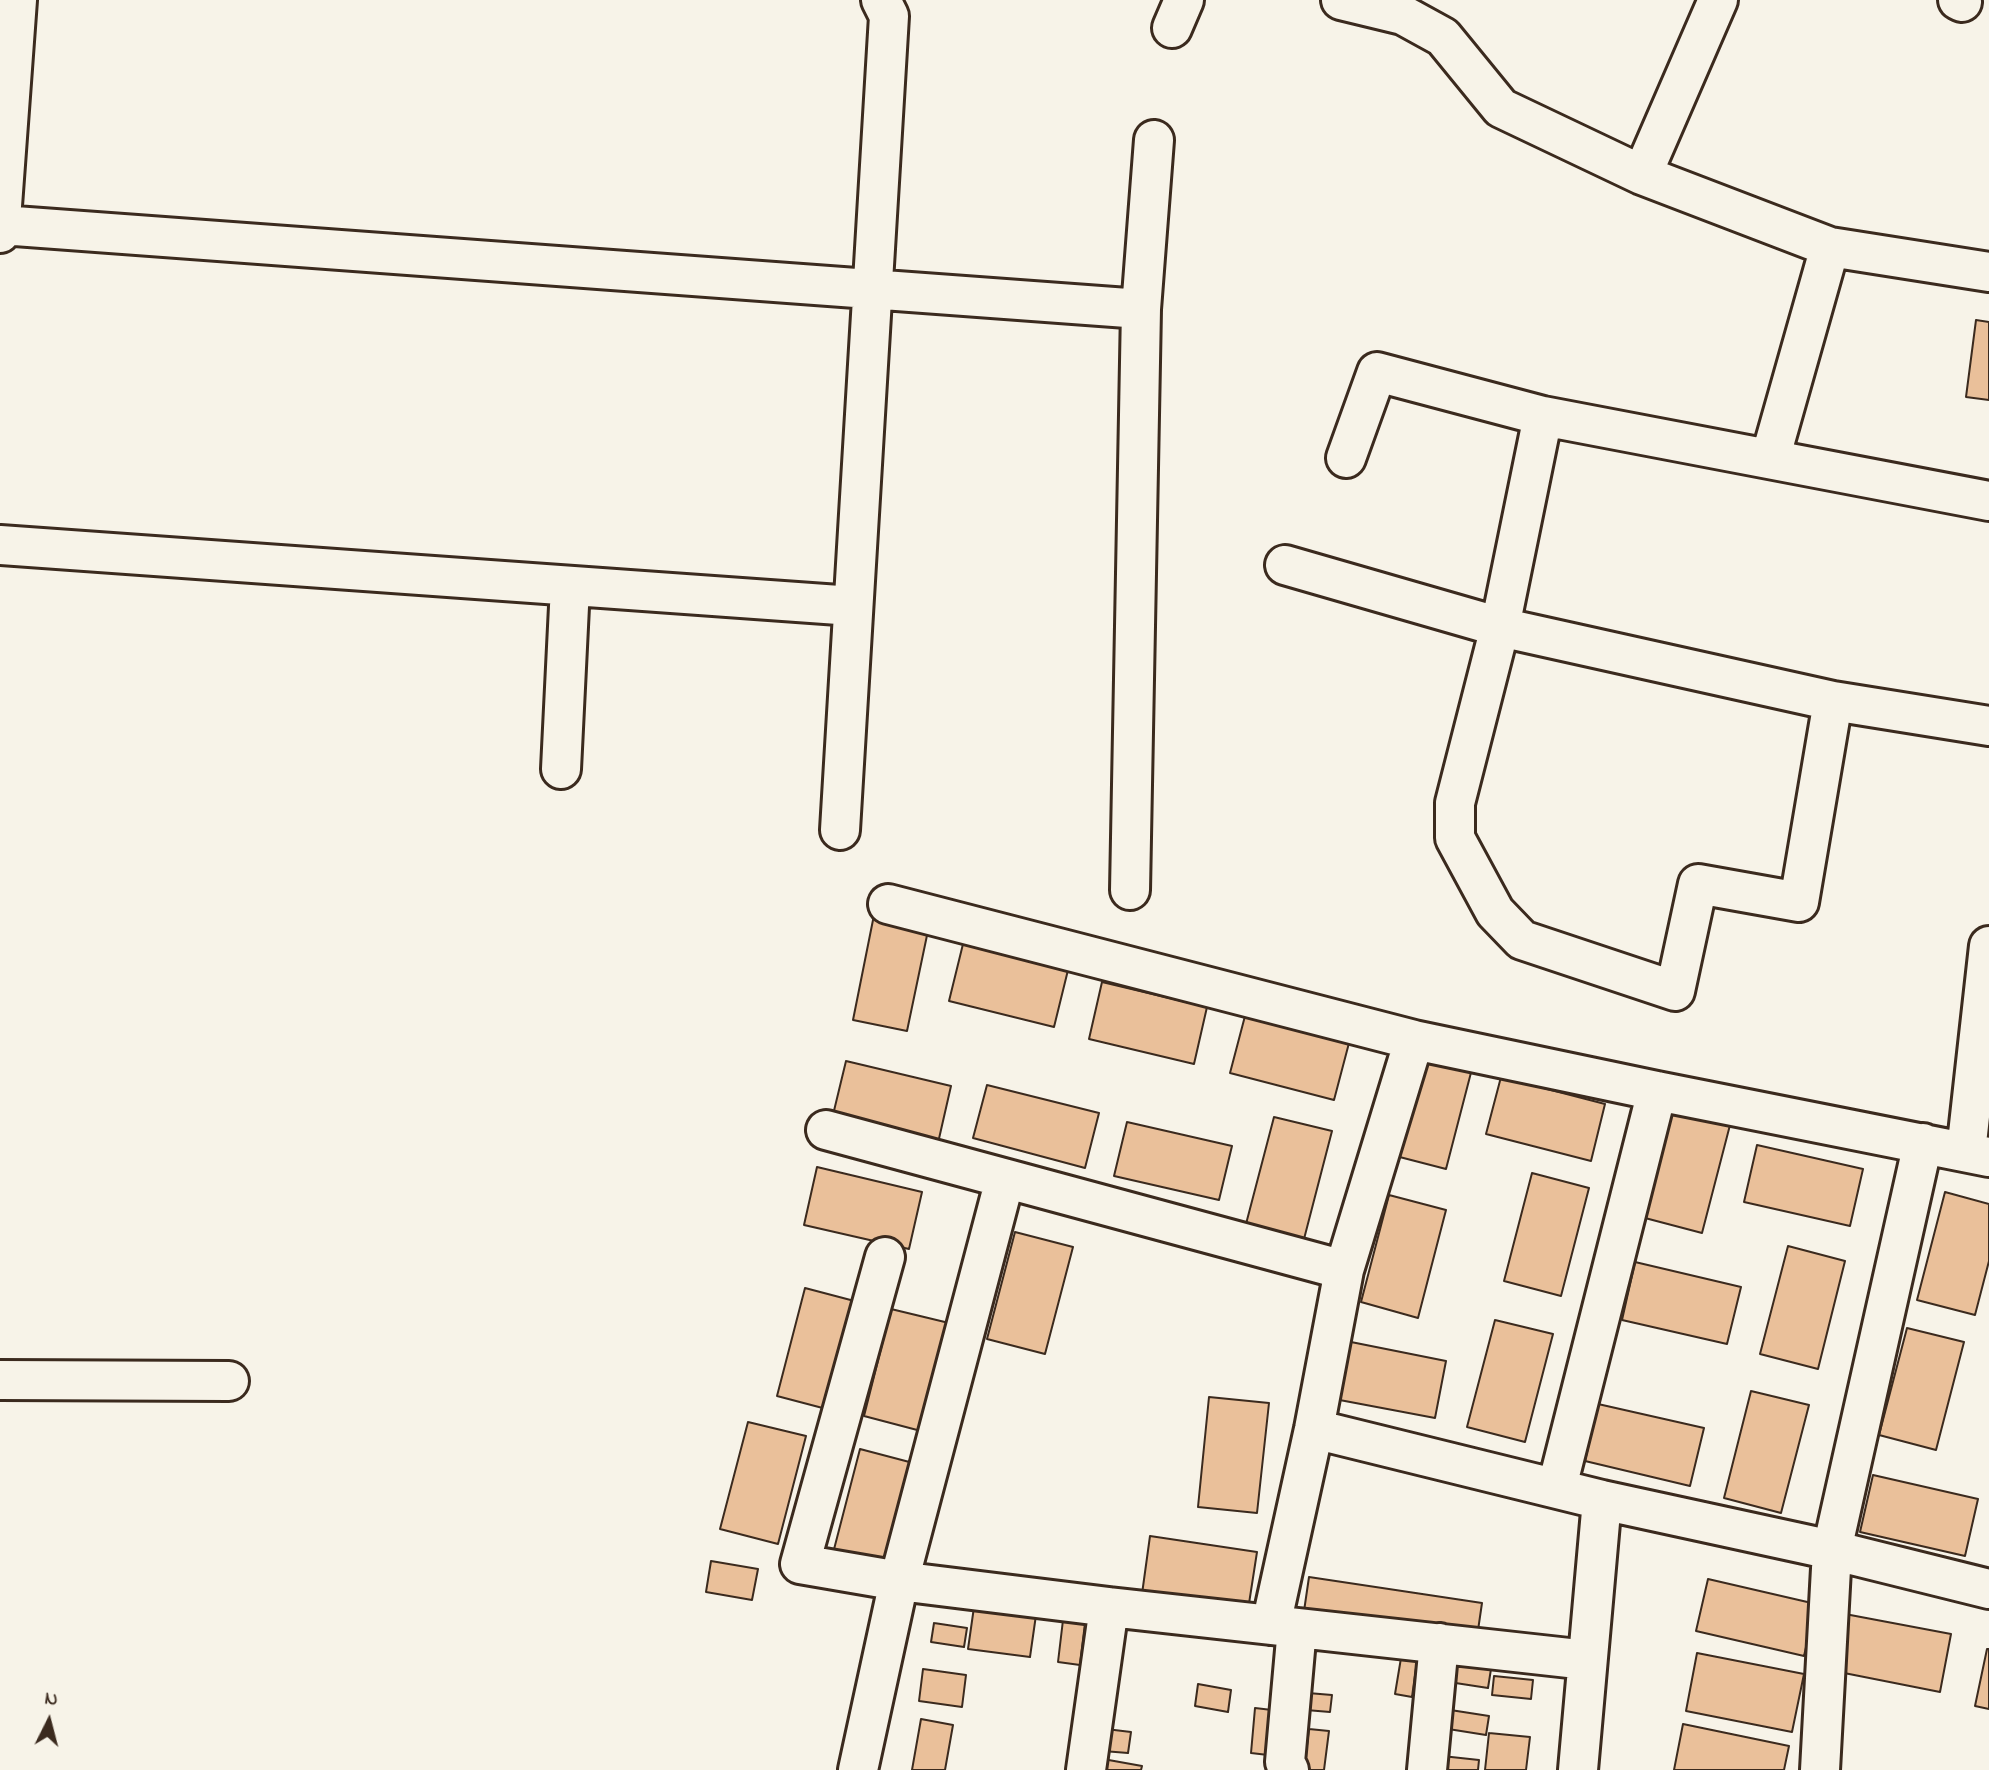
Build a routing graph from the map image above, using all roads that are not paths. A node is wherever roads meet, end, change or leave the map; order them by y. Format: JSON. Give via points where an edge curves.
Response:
{"nodes":[{"id":1,"x":17,"y":0,"type":"edge"},
{"id":2,"x":881,"y":0,"type":"edge"},
{"id":3,"x":1341,"y":0,"type":"edge"},
{"id":4,"x":1717,"y":0,"type":"edge"},
{"id":5,"x":1407,"y":7,"type":"edge"},
{"id":6,"x":1154,"y":140,"type":"dead end"},
{"id":7,"x":1642,"y":174,"type":"junction"},
{"id":8,"x":1,"y":225,"type":"edge"},
{"id":9,"x":0,"y":233,"type":"edge"},
{"id":10,"x":1830,"y":247,"type":"junction"},
{"id":11,"x":1989,"y":272,"type":"edge"},
{"id":12,"x":872,"y":289,"type":"junction"},
{"id":13,"x":1142,"y":309,"type":"junction"},
{"id":14,"x":1543,"y":416,"type":"junction"},
{"id":15,"x":1346,"y":458,"type":"dead end"},
{"id":16,"x":1770,"y":460,"type":"junction"},
{"id":17,"x":1989,"y":501,"type":"edge"},
{"id":18,"x":0,"y":545,"type":"edge"},
{"id":19,"x":1284,"y":565,"type":"dead end"},
{"id":20,"x":570,"y":586,"type":"junction"},
{"id":21,"x":853,"y":606,"type":"junction"},
{"id":22,"x":1500,"y":627,"type":"junction"},
{"id":23,"x":1833,"y":701,"type":"junction"},
{"id":24,"x":1989,"y":726,"type":"edge"},
{"id":25,"x":561,"y":769,"type":"dead end"},
{"id":26,"x":840,"y":830,"type":"dead end"},
{"id":27,"x":1130,"y":890,"type":"dead end"},
{"id":28,"x":888,"y":904,"type":"dead end"},
{"id":29,"x":1989,"y":946,"type":"edge"},
{"id":30,"x":1415,"y":1040,"type":"junction"},
{"id":31,"x":1657,"y":1091,"type":"junction"},
{"id":32,"x":826,"y":1130,"type":"dead end"},
{"id":33,"x":1923,"y":1143,"type":"junction"},
{"id":34,"x":1978,"y":1155,"type":"edge"},
{"id":35,"x":1005,"y":1179,"type":"junction"},
{"id":36,"x":885,"y":1257,"type":"dead end"},
{"id":37,"x":1344,"y":1270,"type":"junction"},
{"id":38,"x":0,"y":1380,"type":"edge"},
{"id":39,"x":229,"y":1381,"type":"dead end"},
{"id":40,"x":1314,"y":1429,"type":"junction"},
{"id":41,"x":1556,"y":1488,"type":"junction"},
{"id":42,"x":1602,"y":1500,"type":"junction"},
{"id":43,"x":1832,"y":1550,"type":"junction"},
{"id":44,"x":899,"y":1581,"type":"junction"},
{"id":45,"x":1989,"y":1589,"type":"edge"},
{"id":46,"x":1109,"y":1607,"type":"junction"},
{"id":47,"x":1284,"y":1626,"type":"junction"},
{"id":48,"x":1439,"y":1643,"type":"junction"},
{"id":49,"x":1587,"y":1660,"type":"junction"},
{"id":50,"x":858,"y":1770,"type":"edge"},
{"id":51,"x":1086,"y":1770,"type":"edge"},
{"id":52,"x":1289,"y":1770,"type":"edge"},
{"id":53,"x":1427,"y":1770,"type":"edge"},
{"id":54,"x":1578,"y":1770,"type":"edge"},
{"id":55,"x":1820,"y":1770,"type":"edge"}],
"edges":[{"from":1,"to":8,"type":"street"},
{"from":2,"to":12,"type":"street","via":[[889,16]]},
{"from":3,"to":5,"type":"street"},
{"from":4,"to":7,"type":"street"},
{"from":5,"to":7,"type":"street","via":[[1443,37],[1501,108]]},
{"from":6,"to":13,"type":"street"},
{"from":7,"to":10,"type":"street"},
{"from":8,"to":9,"type":"street"},
{"from":8,"to":12,"type":"street"},
{"from":10,"to":11,"type":"street"},
{"from":10,"to":16,"type":"street"},
{"from":12,"to":13,"type":"street"},
{"from":12,"to":21,"type":"street"},
{"from":13,"to":27,"type":"street"},
{"from":14,"to":15,"type":"street","via":[[1377,372]]},
{"from":14,"to":16,"type":"street"},
{"from":14,"to":22,"type":"street"},
{"from":16,"to":17,"type":"street"},
{"from":18,"to":20,"type":"street"},
{"from":19,"to":22,"type":"street"},
{"from":20,"to":21,"type":"street"},
{"from":20,"to":25,"type":"street"},
{"from":21,"to":26,"type":"street"},
{"from":22,"to":23,"type":"street"},
{"from":22,"to":23,"type":"street","via":[[1455,803],[1455,838],[1495,912],[1522,940],[1675,991],[1698,884],[1799,902]]},
{"from":23,"to":24,"type":"street"},
{"from":28,"to":30,"type":"street"},
{"from":29,"to":34,"type":"street"},
{"from":30,"to":31,"type":"street"},
{"from":30,"to":37,"type":"street"},
{"from":31,"to":33,"type":"street"},
{"from":31,"to":41,"type":"street"},
{"from":32,"to":35,"type":"street"},
{"from":33,"to":34,"type":"street"},
{"from":33,"to":43,"type":"street"},
{"from":35,"to":37,"type":"street"},
{"from":35,"to":44,"type":"street"},
{"from":36,"to":44,"type":"street","via":[[800,1564]]},
{"from":37,"to":40,"type":"street"},
{"from":38,"to":39,"type":"street"},
{"from":40,"to":41,"type":"street"},
{"from":40,"to":47,"type":"street"},
{"from":41,"to":42,"type":"street"},
{"from":42,"to":43,"type":"street"},
{"from":42,"to":49,"type":"street"},
{"from":43,"to":45,"type":"street"},
{"from":43,"to":55,"type":"street"},
{"from":44,"to":46,"type":"street"},
{"from":44,"to":50,"type":"street"},
{"from":46,"to":47,"type":"street"},
{"from":46,"to":51,"type":"street"},
{"from":47,"to":48,"type":"street"},
{"from":47,"to":52,"type":"street","via":[[1285,1762]]},
{"from":48,"to":49,"type":"street"},
{"from":48,"to":53,"type":"street"},
{"from":49,"to":54,"type":"street"}]}
